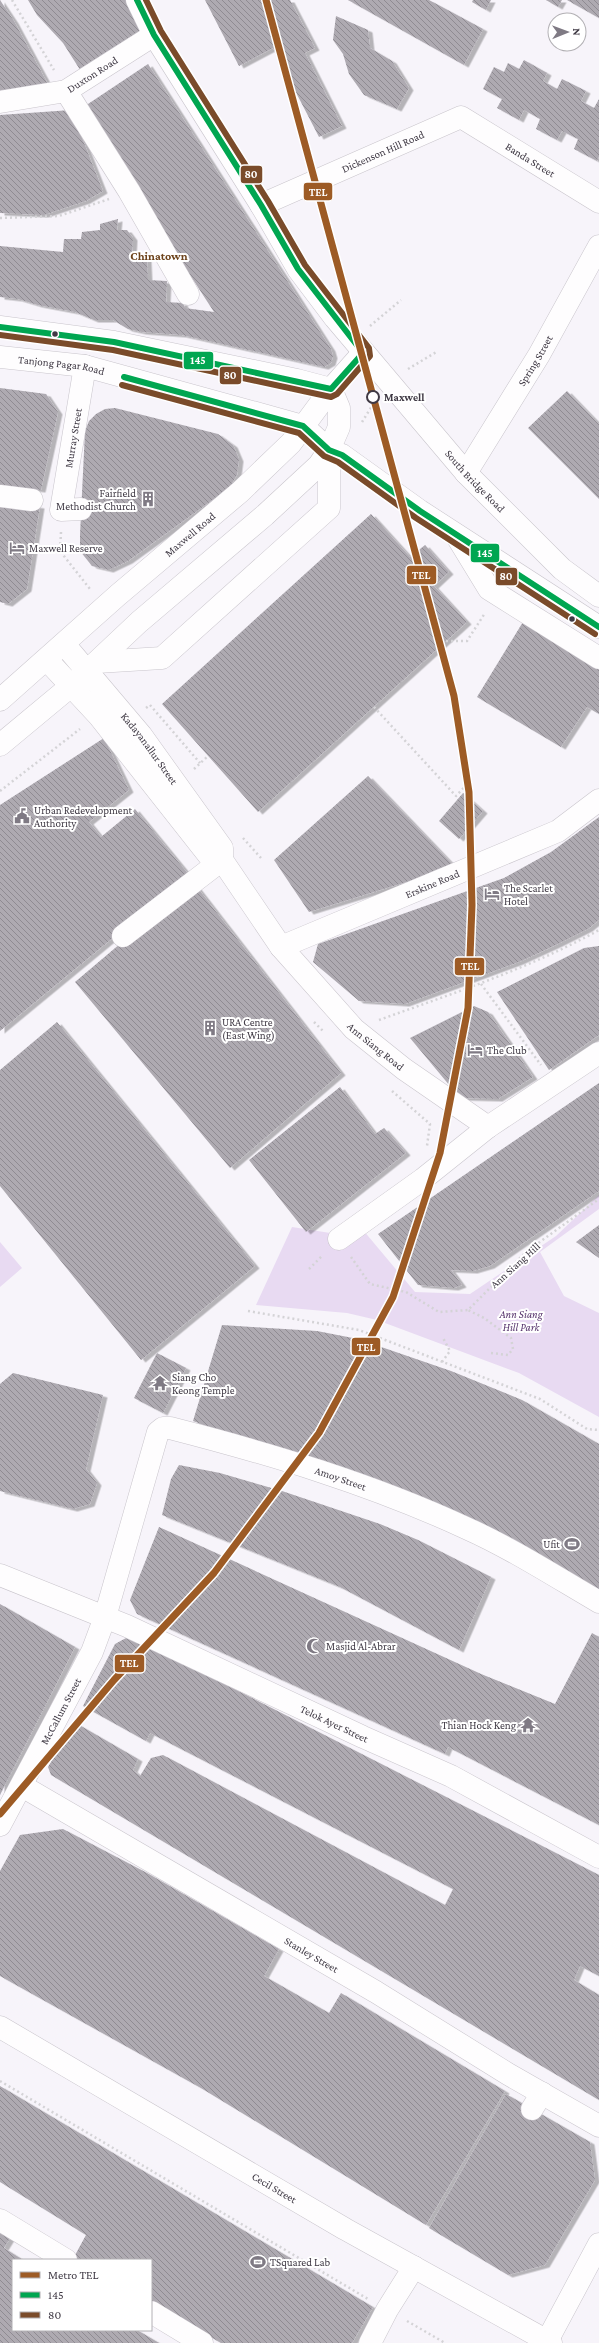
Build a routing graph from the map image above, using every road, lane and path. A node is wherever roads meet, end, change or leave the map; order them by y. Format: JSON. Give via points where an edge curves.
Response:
{"nodes":[{"id":1,"x":12,"y":0,"type":"edge"},
{"id":2,"x":137,"y":0,"type":"edge"},
{"id":3,"x":154,"y":34,"type":"junction"},
{"id":4,"x":66,"y":91,"type":"junction"},
{"id":5,"x":0,"y":102,"type":"edge"},
{"id":6,"x":461,"y":117,"type":"joint"},
{"id":7,"x":129,"y":191,"type":"junction"},
{"id":8,"x":599,"y":202,"type":"edge"},
{"id":9,"x":261,"y":205,"type":"junction"},
{"id":10,"x":0,"y":218,"type":"edge"},
{"id":11,"x":599,"y":246,"type":"edge"},
{"id":12,"x":188,"y":294,"type":"dead end"},
{"id":13,"x":0,"y":327,"type":"edge"},
{"id":14,"x":363,"y":353,"type":"junction"},
{"id":15,"x":0,"y":357,"type":"edge"},
{"id":16,"x":85,"y":366,"type":"junction"},
{"id":17,"x":330,"y":389,"type":"junction"},
{"id":18,"x":303,"y":426,"type":"junction"},
{"id":19,"x":329,"y":450,"type":"junction"},
{"id":20,"x":466,"y":473,"type":"junction"},
{"id":21,"x":0,"y":496,"type":"edge"},
{"id":22,"x":32,"y":500,"type":"dead end"},
{"id":23,"x":71,"y":510,"type":"joint"},
{"id":24,"x":456,"y":535,"type":"junction"},
{"id":25,"x":91,"y":590,"type":"dead end"},
{"id":26,"x":597,"y":591,"type":"edge"},
{"id":27,"x":599,"y":627,"type":"edge"},
{"id":28,"x":64,"y":644,"type":"junction"},
{"id":29,"x":599,"y":658,"type":"edge"},
{"id":30,"x":47,"y":660,"type":"junction"},
{"id":31,"x":93,"y":666,"type":"junction"},
{"id":32,"x":71,"y":686,"type":"junction"},
{"id":33,"x":0,"y":700,"type":"edge"},
{"id":34,"x":374,"y":706,"type":"dead end"},
{"id":35,"x":141,"y":712,"type":"dead end"},
{"id":36,"x":0,"y":745,"type":"edge"},
{"id":37,"x":208,"y":756,"type":"dead end"},
{"id":38,"x":471,"y":780,"type":"dead end"},
{"id":39,"x":599,"y":800,"type":"edge"},
{"id":40,"x":222,"y":860,"type":"junction"},
{"id":41,"x":599,"y":930,"type":"edge"},
{"id":42,"x":123,"y":936,"type":"dead end"},
{"id":43,"x":281,"y":947,"type":"junction"},
{"id":44,"x":481,"y":984,"type":"junction"},
{"id":45,"x":354,"y":1029,"type":"junction"},
{"id":46,"x":599,"y":1053,"type":"edge"},
{"id":47,"x":553,"y":1082,"type":"junction"},
{"id":48,"x":488,"y":1127,"type":"junction"},
{"id":49,"x":599,"y":1199,"type":"edge"},
{"id":50,"x":339,"y":1239,"type":"joint"},
{"id":51,"x":468,"y":1310,"type":"junction"},
{"id":52,"x":248,"y":1311,"type":"dead end"},
{"id":53,"x":443,"y":1338,"type":"dead end"},
{"id":54,"x":492,"y":1353,"type":"dead end"},
{"id":55,"x":442,"y":1362,"type":"junction"},
{"id":56,"x":599,"y":1430,"type":"edge"},
{"id":57,"x":0,"y":1575,"type":"edge"},
{"id":58,"x":599,"y":1602,"type":"edge"},
{"id":59,"x":107,"y":1607,"type":"junction"},
{"id":60,"x":22,"y":1786,"type":"junction"},
{"id":61,"x":0,"y":1825,"type":"edge"},
{"id":62,"x":599,"y":1857,"type":"edge"},
{"id":63,"x":0,"y":2027,"type":"edge"},
{"id":64,"x":0,"y":2081,"type":"edge"},
{"id":65,"x":599,"y":2126,"type":"edge"},
{"id":66,"x":0,"y":2220,"type":"edge"},
{"id":67,"x":599,"y":2244,"type":"edge"},
{"id":68,"x":64,"y":2259,"type":"edge"},
{"id":69,"x":414,"y":2267,"type":"junction"},
{"id":70,"x":387,"y":2310,"type":"junction"},
{"id":71,"x":152,"y":2313,"type":"edge"},
{"id":72,"x":548,"y":2342,"type":"edge"},
{"id":73,"x":202,"y":2343,"type":"edge"},
{"id":74,"x":370,"y":2343,"type":"edge"},
{"id":75,"x":445,"y":2343,"type":"edge"}],
"edges":[{"from":1,"to":4,"type":"path"},
{"from":2,"to":3,"type":"street","name":"South Bridge Road"},
{"from":3,"to":4,"type":"street","name":"Duxton Road"},
{"from":3,"to":9,"type":"street","name":"South Bridge Road"},
{"from":4,"to":5,"type":"street","name":"Duxton Road"},
{"from":4,"to":7,"type":"street"},
{"from":6,"to":8,"type":"street","name":"Banda Street"},
{"from":6,"to":9,"type":"street","name":"Dickenson Hill Road"},
{"from":7,"to":10,"type":"path","via":[[70,214]]},
{"from":7,"to":12,"type":"street"},
{"from":9,"to":14,"type":"street","name":"South Bridge Road","via":[[298,269]]},
{"from":11,"to":20,"type":"street","name":"Spring Street","via":[[539,355]]},
{"from":13,"to":17,"type":"street","via":[[114,342]]},
{"from":14,"to":17,"type":"street","name":"Maxwell Road"},
{"from":14,"to":20,"type":"street","name":"South Bridge Road"},
{"from":15,"to":16,"type":"street","name":"Tanjong Pagar Road"},
{"from":16,"to":18,"type":"street","name":"Tanjong Pagar Road"},
{"from":16,"to":23,"type":"street","name":"Murray Street"},
{"from":17,"to":18,"type":"street","name":"Maxwell Road"},
{"from":17,"to":19,"type":"street","via":[[339,408],[339,427]]},
{"from":18,"to":19,"type":"street","name":"Tanjong Pagar Road"},
{"from":18,"to":28,"type":"street","name":"Maxwell Road","via":[[291,443],[240,492]]},
{"from":19,"to":24,"type":"street","via":[[342,455]]},
{"from":19,"to":31,"type":"street","via":[[319,464],[265,515],[138,622]]},
{"from":19,"to":31,"type":"street","via":[[329,508],[162,658]]},
{"from":20,"to":26,"type":"street","name":"South Bridge Road","via":[[562,569]]},
{"from":21,"to":22,"type":"street"},
{"from":23,"to":25,"type":"path","via":[[60,550]]},
{"from":24,"to":27,"type":"street"},
{"from":24,"to":29,"type":"street","via":[[489,589]]},
{"from":28,"to":30,"type":"street","name":"Maxwell Road"},
{"from":28,"to":31,"type":"street","name":"Kadayanallur Street"},
{"from":30,"to":32,"type":"street","name":"Kadayanallur Street"},
{"from":30,"to":33,"type":"street","name":"Maxwell Road"},
{"from":31,"to":32,"type":"street"},
{"from":31,"to":40,"type":"street","name":"Kadayanallur Street","via":[[222,848]]},
{"from":32,"to":36,"type":"street"},
{"from":32,"to":40,"type":"street","name":"Kadayanallur Street","via":[[99,716],[210,857]]},
{"from":34,"to":38,"type":"path","via":[[456,796]]},
{"from":35,"to":37,"type":"path","via":[[150,705],[200,763]]},
{"from":39,"to":43,"type":"street","name":"Erskine Road","via":[[558,831]]},
{"from":40,"to":42,"type":"street"},
{"from":40,"to":43,"type":"street","name":"Kadayanallur Street"},
{"from":41,"to":44,"type":"path"},
{"from":43,"to":45,"type":"street","name":"Ann Siang Road"},
{"from":44,"to":45,"type":"path"},
{"from":44,"to":47,"type":"path"},
{"from":45,"to":48,"type":"street","name":"Ann Siang Road","via":[[404,1070]]},
{"from":46,"to":47,"type":"street"},
{"from":47,"to":48,"type":"street"},
{"from":48,"to":50,"type":"street","via":[[423,1179]]},
{"from":49,"to":51,"type":"path","name":"Ann Siang Hill","via":[[526,1252]]},
{"from":50,"to":51,"type":"path","via":[[370,1284],[406,1292],[439,1312]]},
{"from":51,"to":54,"type":"path","via":[[484,1318],[511,1338],[514,1349],[508,1355]]},
{"from":52,"to":55,"type":"path","via":[[359,1330]]},
{"from":53,"to":55,"type":"path","via":[[450,1351]]},
{"from":55,"to":56,"type":"path","via":[[540,1399],[587,1429]]},
{"from":57,"to":59,"type":"street","name":"Telok Ayer Street","via":[[65,1601]]},
{"from":58,"to":59,"type":"street","name":"Amoy Street","via":[[467,1528],[329,1473],[255,1450],[163,1428],[158,1432]]},
{"from":59,"to":60,"type":"street","name":"McCallum Street","via":[[92,1652]]},
{"from":59,"to":62,"type":"street","name":"Telok Ayer Street","via":[[270,1692],[451,1776]]},
{"from":60,"to":61,"type":"street","name":"McCallum Street"},
{"from":60,"to":65,"type":"street","name":"Stanley Street","via":[[376,1992],[537,2101]]},
{"from":63,"to":69,"type":"street","name":"Cecil Street"},
{"from":64,"to":70,"type":"path"},
{"from":66,"to":68,"type":"street"},
{"from":67,"to":72,"type":"street"},
{"from":69,"to":70,"type":"street"},
{"from":69,"to":72,"type":"street","name":"Cecil Street"},
{"from":70,"to":74,"type":"street"},
{"from":70,"to":75,"type":"path"},
{"from":71,"to":73,"type":"street"}]}
